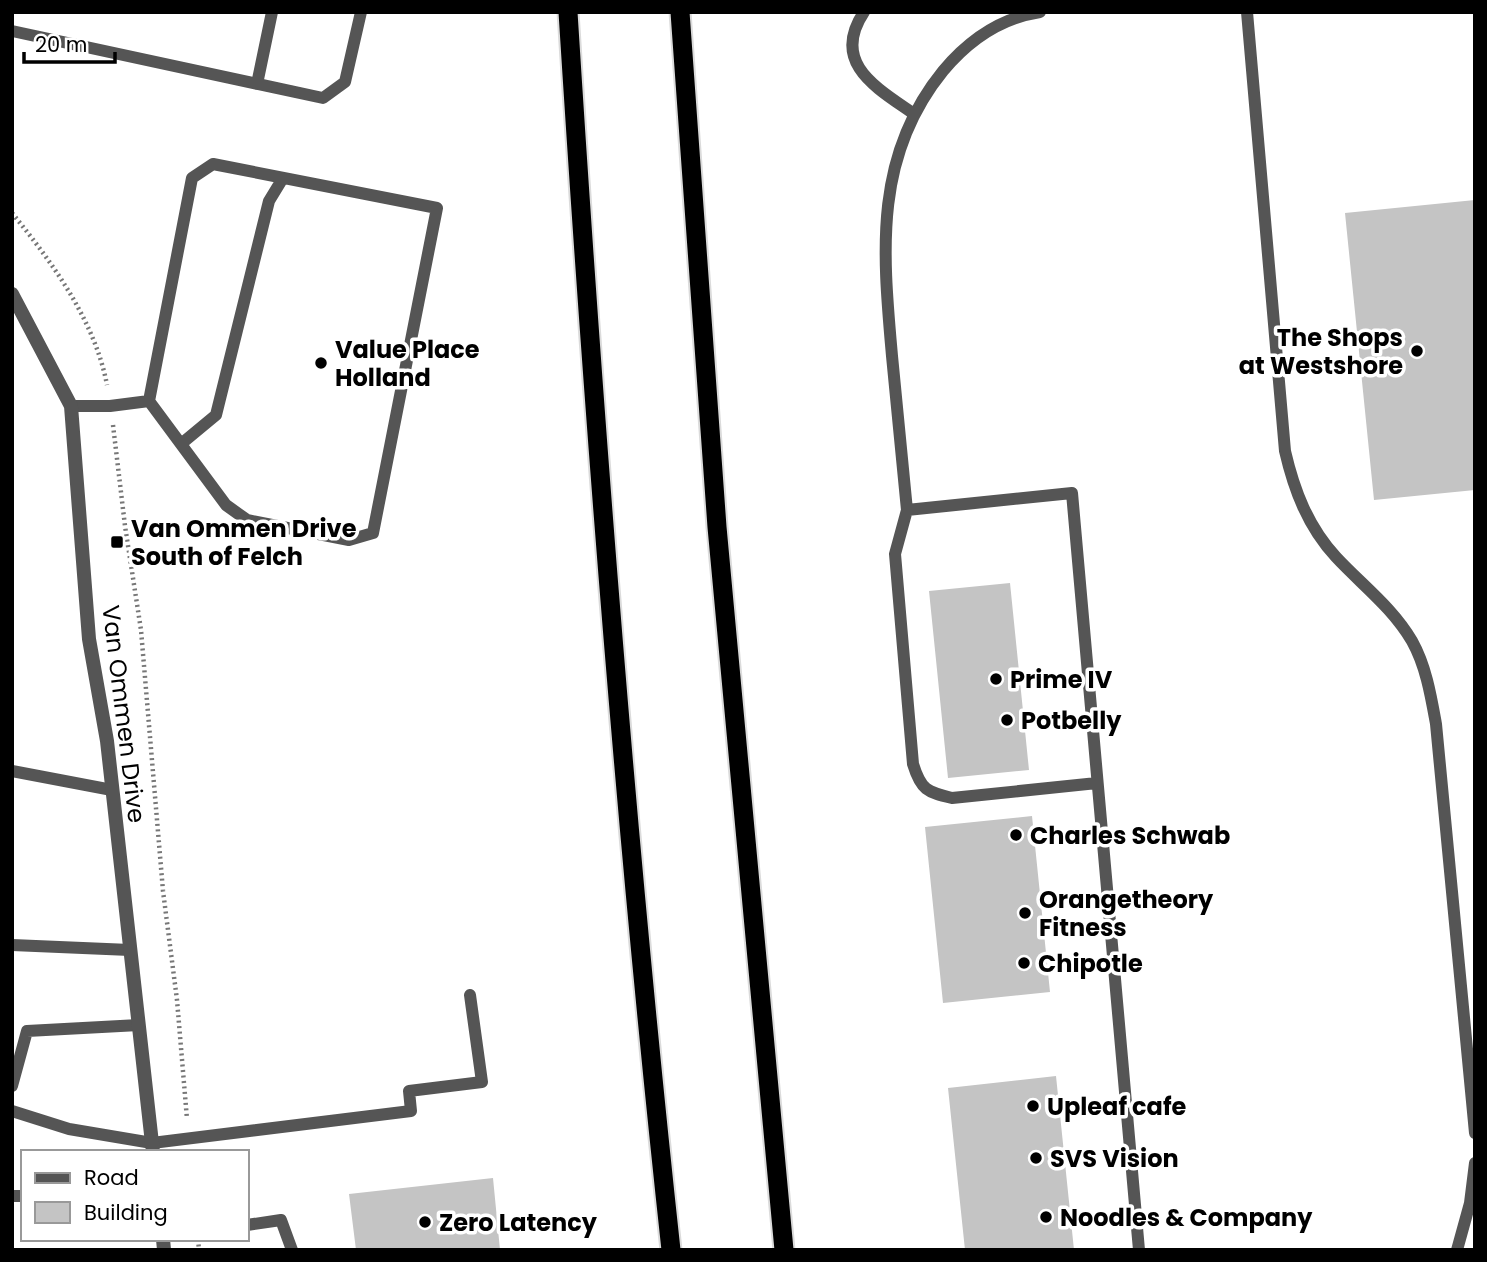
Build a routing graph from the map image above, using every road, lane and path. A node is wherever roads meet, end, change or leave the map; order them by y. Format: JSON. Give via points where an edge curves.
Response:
{"nodes":[{"id":1,"x":272,"y":12,"type":"edge"},
{"id":2,"x":361,"y":12,"type":"edge"},
{"id":3,"x":568,"y":12,"type":"edge"},
{"id":4,"x":681,"y":12,"type":"edge"},
{"id":5,"x":864,"y":12,"type":"edge"},
{"id":6,"x":1040,"y":12,"type":"edge"},
{"id":7,"x":1247,"y":12,"type":"edge"},
{"id":8,"x":12,"y":31,"type":"edge"},
{"id":9,"x":257,"y":84,"type":"junction"},
{"id":10,"x":914,"y":114,"type":"junction"},
{"id":11,"x":283,"y":178,"type":"junction"},
{"id":12,"x":12,"y":212,"type":"edge"},
{"id":13,"x":12,"y":294,"type":"edge"},
{"id":14,"x":149,"y":401,"type":"junction"},
{"id":15,"x":71,"y":406,"type":"junction"},
{"id":16,"x":110,"y":406,"type":"junction"},
{"id":17,"x":181,"y":444,"type":"junction"},
{"id":18,"x":907,"y":510,"type":"junction"},
{"id":19,"x":12,"y":771,"type":"edge"},
{"id":20,"x":1097,"y":783,"type":"junction"},
{"id":21,"x":112,"y":790,"type":"junction"},
{"id":22,"x":12,"y":944,"type":"edge"},
{"id":23,"x":130,"y":950,"type":"junction"},
{"id":24,"x":470,"y":995,"type":"dead end"},
{"id":25,"x":139,"y":1025,"type":"junction"},
{"id":26,"x":12,"y":1086,"type":"edge"},
{"id":27,"x":12,"y":1111,"type":"edge"},
{"id":28,"x":1475,"y":1133,"type":"edge"},
{"id":29,"x":189,"y":1139,"type":"junction"},
{"id":30,"x":152,"y":1147,"type":"edge"},
{"id":31,"x":1475,"y":1163,"type":"edge"},
{"id":32,"x":248,"y":1225,"type":"edge"},
{"id":33,"x":292,"y":1250,"type":"edge"},
{"id":34,"x":671,"y":1250,"type":"edge"},
{"id":35,"x":784,"y":1250,"type":"edge"},
{"id":36,"x":1139,"y":1250,"type":"edge"},
{"id":37,"x":1457,"y":1250,"type":"edge"}],
"edges":[{"from":1,"to":9,"type":"lane"},
{"from":2,"to":9,"type":"lane","via":[[345,82],[323,98]]},
{"from":3,"to":34,"type":"highway","via":[[619,715]]},
{"from":4,"to":35,"type":"highway","via":[[718,540]]},
{"from":5,"to":10,"type":"lane","via":[[851,50],[857,67],[869,82]]},
{"from":6,"to":10,"type":"lane","via":[[999,24],[971,42],[929,88]]},
{"from":7,"to":28,"type":"lane","via":[[1285,451],[1300,503],[1315,529],[1334,555],[1393,613],[1412,642],[1431,695]]},
{"from":8,"to":9,"type":"lane"},
{"from":10,"to":18,"type":"lane","via":[[892,177],[885,229]]},
{"from":11,"to":14,"type":"lane","via":[[213,164],[192,178]]},
{"from":11,"to":17,"type":"lane","via":[[270,201],[216,415]]},
{"from":11,"to":17,"type":"lane","via":[[437,208],[373,533],[349,540],[247,520],[226,505]]},
{"from":12,"to":16,"type":"path","via":[[76,304],[103,365]]},
{"from":13,"to":15,"type":"street","name":"Van Ommen Drive"},
{"from":14,"to":16,"type":"lane"},
{"from":14,"to":17,"type":"lane"},
{"from":15,"to":16,"type":"lane"},
{"from":15,"to":21,"type":"street","name":"Van Ommen Drive","via":[[89,639]]},
{"from":16,"to":29,"type":"path","via":[[141,630]]},
{"from":18,"to":20,"type":"lane","via":[[1072,493]]},
{"from":18,"to":20,"type":"lane","via":[[895,554],[913,764],[919,783],[934,794],[952,798]]},
{"from":19,"to":21,"type":"lane"},
{"from":20,"to":36,"type":"lane"},
{"from":21,"to":23,"type":"street","name":"Van Ommen Drive"},
{"from":22,"to":23,"type":"lane"},
{"from":23,"to":25,"type":"street","name":"Van Ommen Drive"},
{"from":24,"to":29,"type":"lane","via":[[482,1082],[409,1091],[411,1111]]},
{"from":25,"to":26,"type":"lane","via":[[27,1031]]},
{"from":25,"to":30,"type":"street","name":"Van Ommen Drive"},
{"from":27,"to":30,"type":"lane"},
{"from":29,"to":30,"type":"lane"},
{"from":31,"to":37,"type":"lane"},
{"from":32,"to":33,"type":"lane","via":[[281,1220]]}]}
